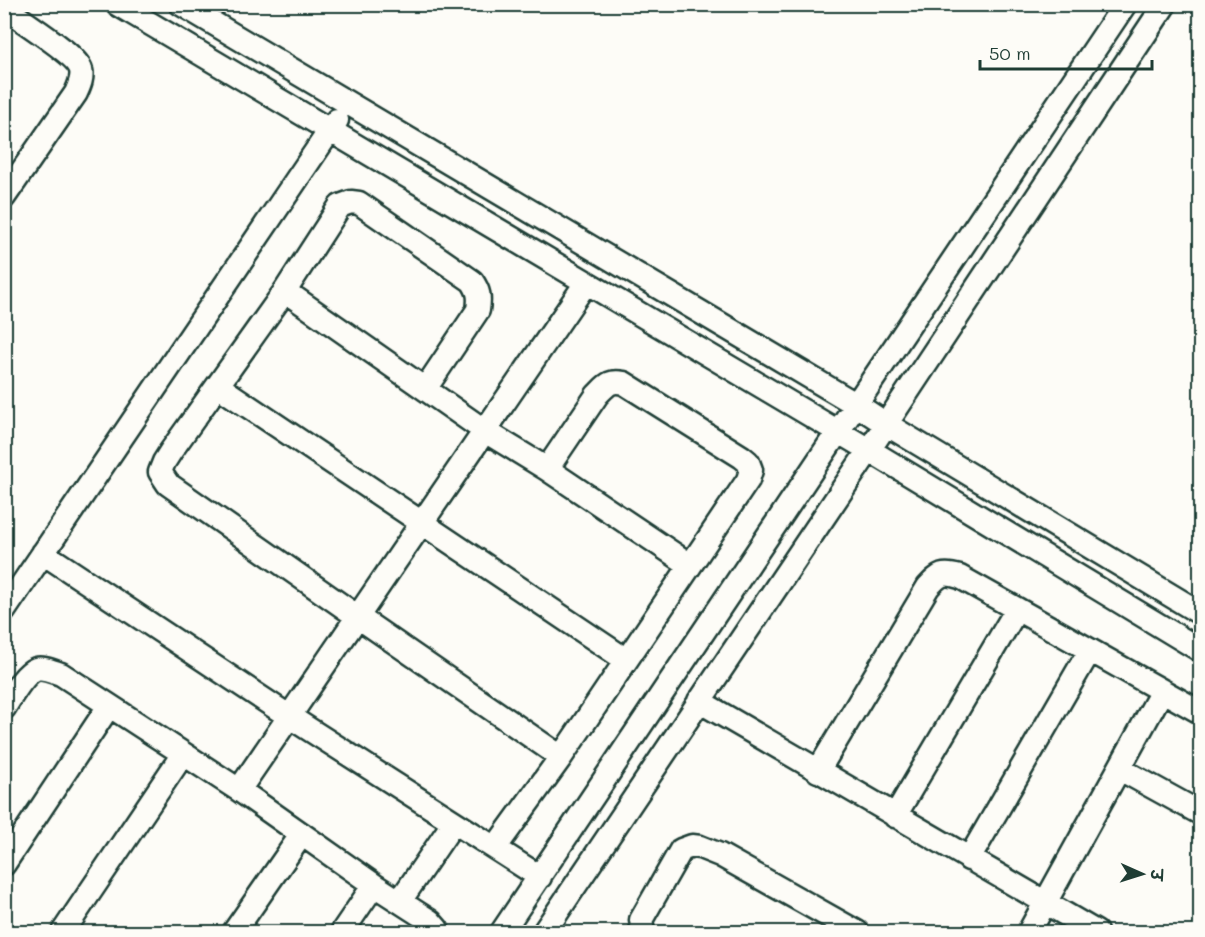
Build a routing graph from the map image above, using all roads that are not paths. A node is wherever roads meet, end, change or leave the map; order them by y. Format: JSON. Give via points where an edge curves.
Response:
{"nodes":[{"id":1,"x":117,"y":4,"type":"edge"},
{"id":2,"x":181,"y":4,"type":"edge"},
{"id":3,"x":1125,"y":4,"type":"edge"},
{"id":4,"x":1165,"y":4,"type":"edge"},
{"id":5,"x":4,"y":10,"type":"edge"},
{"id":6,"x":347,"y":103,"type":"junction"},
{"id":7,"x":330,"y":131,"type":"junction"},
{"id":8,"x":4,"y":197,"type":"edge"},
{"id":9,"x":586,"y":283,"type":"junction"},
{"id":10,"x":285,"y":291,"type":"junction"},
{"id":11,"x":218,"y":386,"type":"junction"},
{"id":12,"x":425,"y":389,"type":"junction"},
{"id":13,"x":857,"y":405,"type":"junction"},
{"id":14,"x":886,"y":424,"type":"junction"},
{"id":15,"x":485,"y":431,"type":"junction"},
{"id":16,"x":838,"y":433,"type":"junction"},
{"id":17,"x":869,"y":450,"type":"junction"},
{"id":18,"x":547,"y":470,"type":"junction"},
{"id":19,"x":422,"y":524,"type":"junction"},
{"id":20,"x":43,"y":553,"type":"junction"},
{"id":21,"x":690,"y":565,"type":"junction"},
{"id":22,"x":1017,"y":609,"type":"junction"},
{"id":23,"x":4,"y":610,"type":"edge"},
{"id":24,"x":1200,"y":613,"type":"edge"},
{"id":25,"x":358,"y":618,"type":"junction"},
{"id":26,"x":1090,"y":650,"type":"junction"},
{"id":27,"x":1200,"y":650,"type":"edge"},
{"id":28,"x":626,"y":660,"type":"junction"},
{"id":29,"x":1162,"y":691,"type":"junction"},
{"id":30,"x":699,"y":701,"type":"junction"},
{"id":31,"x":109,"y":706,"type":"junction"},
{"id":32,"x":4,"y":708,"type":"edge"},
{"id":33,"x":1200,"y":712,"type":"edge"},
{"id":34,"x":290,"y":717,"type":"junction"},
{"id":35,"x":183,"y":754,"type":"junction"},
{"id":36,"x":561,"y":757,"type":"junction"},
{"id":37,"x":1120,"y":769,"type":"junction"},
{"id":38,"x":818,"y":771,"type":"junction"},
{"id":39,"x":239,"y":790,"type":"junction"},
{"id":40,"x":1200,"y":813,"type":"edge"},
{"id":41,"x":895,"y":816,"type":"junction"},
{"id":42,"x":454,"y":822,"type":"junction"},
{"id":43,"x":302,"y":834,"type":"junction"},
{"id":44,"x":495,"y":848,"type":"junction"},
{"id":45,"x":969,"y":859,"type":"junction"},
{"id":46,"x":4,"y":864,"type":"edge"},
{"id":47,"x":540,"y":877,"type":"junction"},
{"id":48,"x":374,"y":885,"type":"junction"},
{"id":49,"x":400,"y":901,"type":"junction"},
{"id":50,"x":1045,"y":904,"type":"junction"},
{"id":51,"x":63,"y":933,"type":"edge"},
{"id":52,"x":234,"y":933,"type":"edge"},
{"id":53,"x":342,"y":933,"type":"edge"},
{"id":54,"x":437,"y":933,"type":"edge"},
{"id":55,"x":502,"y":933,"type":"edge"},
{"id":56,"x":544,"y":933,"type":"edge"},
{"id":57,"x":643,"y":933,"type":"edge"},
{"id":58,"x":857,"y":933,"type":"edge"},
{"id":59,"x":1029,"y":933,"type":"edge"},
{"id":60,"x":1096,"y":933,"type":"edge"}],
"edges":[{"from":1,"to":7,"type":"street"},
{"from":2,"to":6,"type":"street"},
{"from":3,"to":13,"type":"street"},
{"from":4,"to":14,"type":"street"},
{"from":5,"to":8,"type":"street","via":[[73,58],[81,69],[76,93]]},
{"from":6,"to":7,"type":"street"},
{"from":6,"to":13,"type":"street"},
{"from":7,"to":9,"type":"street"},
{"from":7,"to":20,"type":"street"},
{"from":9,"to":15,"type":"street"},
{"from":9,"to":16,"type":"street"},
{"from":10,"to":11,"type":"street"},
{"from":10,"to":12,"type":"street"},
{"from":10,"to":12,"type":"street","via":[[340,206],[351,202],[359,203],[472,281],[479,291],[478,310]]},
{"from":11,"to":19,"type":"street"},
{"from":11,"to":25,"type":"street","via":[[160,472],[168,484]]},
{"from":12,"to":15,"type":"street"},
{"from":13,"to":14,"type":"street"},
{"from":13,"to":16,"type":"street"},
{"from":14,"to":17,"type":"street"},
{"from":14,"to":24,"type":"street"},
{"from":15,"to":18,"type":"street"},
{"from":15,"to":19,"type":"street"},
{"from":16,"to":17,"type":"street"},
{"from":16,"to":47,"type":"street"},
{"from":17,"to":27,"type":"street"},
{"from":17,"to":30,"type":"street"},
{"from":18,"to":21,"type":"street"},
{"from":18,"to":21,"type":"street","via":[[597,395],[614,381],[624,383],[742,457],[751,470],[748,480]]},
{"from":19,"to":25,"type":"street"},
{"from":19,"to":28,"type":"street"},
{"from":20,"to":23,"type":"street"},
{"from":20,"to":34,"type":"street"},
{"from":21,"to":28,"type":"street"},
{"from":22,"to":26,"type":"street"},
{"from":22,"to":38,"type":"street","via":[[960,577],[947,573],[938,576]]},
{"from":22,"to":41,"type":"street"},
{"from":25,"to":34,"type":"street"},
{"from":25,"to":36,"type":"street"},
{"from":26,"to":29,"type":"street"},
{"from":26,"to":45,"type":"street"},
{"from":28,"to":36,"type":"street"},
{"from":29,"to":33,"type":"street"},
{"from":29,"to":37,"type":"street"},
{"from":30,"to":38,"type":"street"},
{"from":30,"to":56,"type":"street"},
{"from":31,"to":32,"type":"street","via":[[61,675],[37,669],[27,675]]},
{"from":31,"to":35,"type":"street"},
{"from":31,"to":46,"type":"street"},
{"from":34,"to":39,"type":"street"},
{"from":34,"to":42,"type":"street"},
{"from":35,"to":39,"type":"street"},
{"from":35,"to":51,"type":"street"},
{"from":36,"to":44,"type":"street"},
{"from":37,"to":40,"type":"street"},
{"from":37,"to":50,"type":"street"},
{"from":38,"to":41,"type":"street"},
{"from":39,"to":43,"type":"street"},
{"from":41,"to":45,"type":"street"},
{"from":42,"to":44,"type":"street"},
{"from":42,"to":49,"type":"street"},
{"from":43,"to":48,"type":"street"},
{"from":43,"to":52,"type":"street"},
{"from":44,"to":47,"type":"street"},
{"from":45,"to":50,"type":"street"},
{"from":47,"to":55,"type":"street"},
{"from":48,"to":49,"type":"street"},
{"from":48,"to":53,"type":"street"},
{"from":49,"to":54,"type":"street","via":[[430,921]]},
{"from":50,"to":59,"type":"street"},
{"from":50,"to":60,"type":"street"},
{"from":57,"to":58,"type":"street","via":[[641,920],[647,908],[681,850],[692,846],[720,855]]}]}
